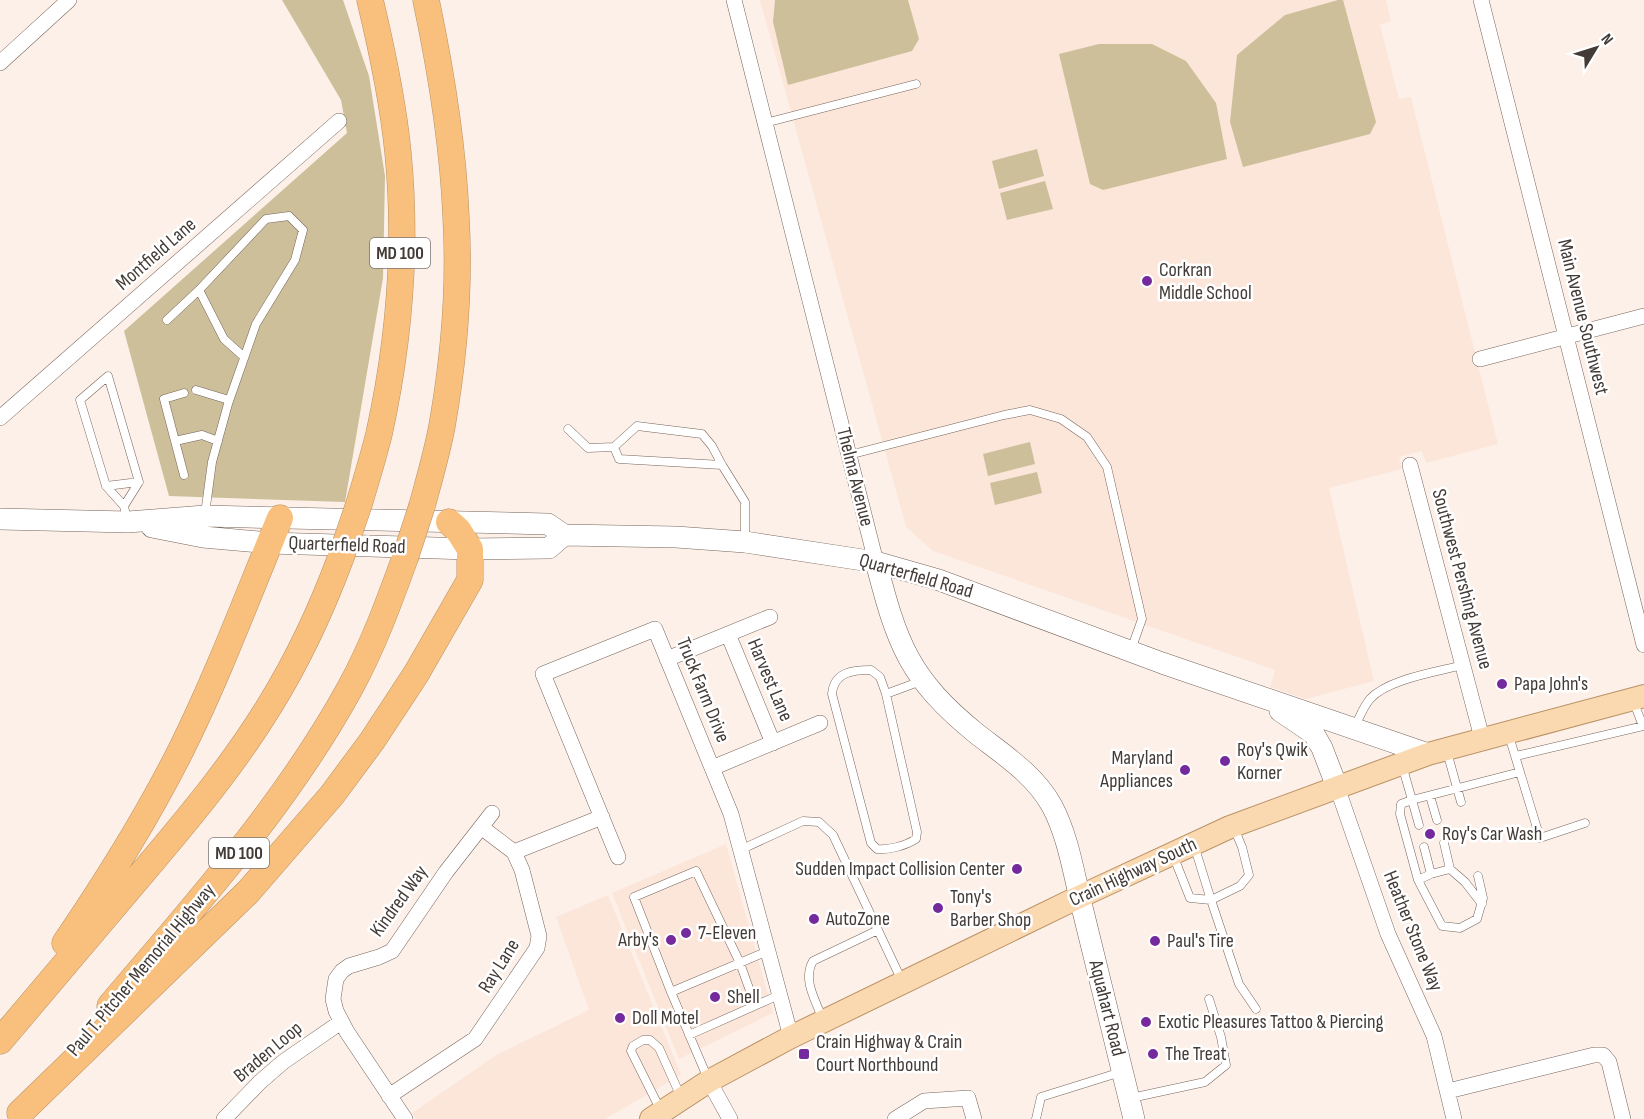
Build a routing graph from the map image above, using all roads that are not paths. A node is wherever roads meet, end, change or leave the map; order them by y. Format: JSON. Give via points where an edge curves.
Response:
{"nodes":[{"id":1,"x":69,"y":0,"type":"edge"},
{"id":2,"x":370,"y":0,"type":"edge"},
{"id":3,"x":426,"y":0,"type":"edge"},
{"id":4,"x":734,"y":0,"type":"edge"},
{"id":5,"x":1481,"y":0,"type":"edge"},
{"id":6,"x":0,"y":63,"type":"edge"},
{"id":7,"x":916,"y":84,"type":"dead end"},
{"id":8,"x":339,"y":121,"type":"dead end"},
{"id":9,"x":765,"y":123,"type":"junction"},
{"id":10,"x":199,"y":290,"type":"junction"},
{"id":11,"x":1644,"y":316,"type":"edge"},
{"id":12,"x":167,"y":320,"type":"dead end"},
{"id":13,"x":1566,"y":336,"type":"junction"},
{"id":14,"x":244,"y":357,"type":"junction"},
{"id":15,"x":1480,"y":359,"type":"dead end"},
{"id":16,"x":196,"y":390,"type":"dead end"},
{"id":17,"x":184,"y":393,"type":"dead end"},
{"id":18,"x":229,"y":400,"type":"junction"},
{"id":19,"x":0,"y":418,"type":"edge"},
{"id":20,"x":568,"y":429,"type":"dead end"},
{"id":21,"x":175,"y":441,"type":"junction"},
{"id":22,"x":218,"y":441,"type":"junction"},
{"id":23,"x":614,"y":447,"type":"junction"},
{"id":24,"x":849,"y":455,"type":"junction"},
{"id":25,"x":722,"y":465,"type":"junction"},
{"id":26,"x":1410,"y":465,"type":"dead end"},
{"id":27,"x":184,"y":475,"type":"dead end"},
{"id":28,"x":139,"y":482,"type":"junction"},
{"id":29,"x":106,"y":486,"type":"junction"},
{"id":30,"x":126,"y":514,"type":"junction"},
{"id":31,"x":205,"y":516,"type":"junction"},
{"id":32,"x":280,"y":518,"type":"junction"},
{"id":33,"x":0,"y":519,"type":"edge"},
{"id":34,"x":449,"y":522,"type":"junction"},
{"id":35,"x":564,"y":535,"type":"junction"},
{"id":36,"x":745,"y":542,"type":"junction"},
{"id":37,"x":269,"y":543,"type":"junction"},
{"id":38,"x":470,"y":549,"type":"junction"},
{"id":39,"x":876,"y":562,"type":"junction"},
{"id":40,"x":770,"y":617,"type":"dead end"},
{"id":41,"x":728,"y":634,"type":"junction"},
{"id":42,"x":1644,"y":645,"type":"edge"},
{"id":43,"x":1131,"y":651,"type":"junction"},
{"id":44,"x":667,"y":659,"type":"junction"},
{"id":45,"x":1463,"y":665,"type":"junction"},
{"id":46,"x":922,"y":681,"type":"junction"},
{"id":47,"x":886,"y":694,"type":"junction"},
{"id":48,"x":1251,"y":694,"type":"junction"},
{"id":49,"x":1638,"y":698,"type":"edge"},
{"id":50,"x":820,"y":723,"type":"dead end"},
{"id":51,"x":1644,"y":726,"type":"edge"},
{"id":52,"x":1354,"y":728,"type":"junction"},
{"id":53,"x":1508,"y":732,"type":"junction"},
{"id":54,"x":1482,"y":738,"type":"junction"},
{"id":55,"x":773,"y":743,"type":"junction"},
{"id":56,"x":1437,"y":751,"type":"junction"},
{"id":57,"x":1516,"y":756,"type":"junction"},
{"id":58,"x":1402,"y":763,"type":"junction"},
{"id":59,"x":712,"y":768,"type":"junction"},
{"id":60,"x":1520,"y":772,"type":"junction"},
{"id":61,"x":1337,"y":787,"type":"junction"},
{"id":62,"x":1457,"y":788,"type":"junction"},
{"id":63,"x":1430,"y":796,"type":"junction"},
{"id":64,"x":1412,"y":800,"type":"junction"},
{"id":65,"x":1461,"y":802,"type":"dead end"},
{"id":66,"x":492,"y":813,"type":"dead end"},
{"id":67,"x":602,"y":817,"type":"junction"},
{"id":68,"x":1437,"y":820,"type":"dead end"},
{"id":69,"x":1585,"y":823,"type":"dead end"},
{"id":70,"x":1419,"y":825,"type":"dead end"},
{"id":71,"x":1233,"y":826,"type":"junction"},
{"id":72,"x":481,"y":827,"type":"junction"},
{"id":73,"x":1444,"y":843,"type":"dead end"},
{"id":74,"x":1194,"y":844,"type":"junction"},
{"id":75,"x":1424,"y":848,"type":"dead end"},
{"id":76,"x":740,"y":850,"type":"junction"},
{"id":77,"x":514,"y":852,"type":"junction"},
{"id":78,"x":1172,"y":854,"type":"junction"},
{"id":79,"x":618,"y":857,"type":"dead end"},
{"id":80,"x":1450,"y":869,"type":"junction"},
{"id":81,"x":1431,"y":874,"type":"junction"},
{"id":82,"x":1478,"y":876,"type":"dead end"},
{"id":83,"x":1418,"y":880,"type":"junction"},
{"id":84,"x":1080,"y":897,"type":"junction"},
{"id":85,"x":1211,"y":900,"type":"junction"},
{"id":86,"x":1482,"y":904,"type":"junction"},
{"id":87,"x":878,"y":930,"type":"junction"},
{"id":88,"x":768,"y":951,"type":"junction"},
{"id":89,"x":740,"y":963,"type":"junction"},
{"id":90,"x":902,"y":983,"type":"junction"},
{"id":91,"x":671,"y":992,"type":"junction"},
{"id":92,"x":779,"y":995,"type":"junction"},
{"id":93,"x":1209,"y":999,"type":"dead end"},
{"id":94,"x":755,"y":1005,"type":"junction"},
{"id":95,"x":1256,"y":1010,"type":"dead end"},
{"id":96,"x":824,"y":1021,"type":"junction"},
{"id":97,"x":341,"y":1022,"type":"junction"},
{"id":98,"x":0,"y":1029,"type":"edge"},
{"id":99,"x":689,"y":1035,"type":"junction"},
{"id":100,"x":791,"y":1037,"type":"junction"},
{"id":101,"x":0,"y":1041,"type":"edge"},
{"id":102,"x":1122,"y":1072,"type":"junction"},
{"id":103,"x":709,"y":1082,"type":"junction"},
{"id":104,"x":1448,"y":1091,"type":"junction"},
{"id":105,"x":389,"y":1095,"type":"junction"},
{"id":106,"x":682,"y":1099,"type":"junction"},
{"id":107,"x":1132,"y":1109,"type":"edge"},
{"id":108,"x":18,"y":1116,"type":"edge"},
{"id":109,"x":656,"y":1116,"type":"edge"},
{"id":110,"x":224,"y":1119,"type":"edge"},
{"id":111,"x":405,"y":1119,"type":"edge"},
{"id":112,"x":730,"y":1119,"type":"edge"},
{"id":113,"x":895,"y":1119,"type":"edge"},
{"id":114,"x":974,"y":1119,"type":"edge"},
{"id":115,"x":1036,"y":1119,"type":"edge"},
{"id":116,"x":1454,"y":1119,"type":"edge"},
{"id":117,"x":1623,"y":1119,"type":"edge"}],
"edges":[{"from":1,"to":6,"type":"street"},
{"from":2,"to":101,"type":"highway","number":"MD 100","bridge":true,"via":[[386,69],[398,153],[399,294],[379,434],[341,557],[302,647],[236,757]]},
{"from":3,"to":108,"type":"highway","name":"Paul T. Pitcher Memorial Highway","number":"MD 100","bridge":true,"via":[[450,146],[456,218],[456,297],[442,428],[405,558],[352,686],[283,796]]},
{"from":4,"to":9,"type":"street","name":"Thelma Avenue"},
{"from":5,"to":13,"type":"street","name":"Main Avenue Southwest"},
{"from":7,"to":9,"type":"lane"},
{"from":8,"to":19,"type":"street","name":"Montfield Lane"},
{"from":9,"to":24,"type":"street","name":"Thelma Avenue"},
{"from":10,"to":12,"type":"lane"},
{"from":10,"to":14,"type":"lane","via":[[224,339]]},
{"from":10,"to":14,"type":"lane","via":[[266,219],[289,216],[303,230],[295,260],[256,324]]},
{"from":11,"to":13,"type":"street"},
{"from":13,"to":15,"type":"street"},
{"from":13,"to":42,"type":"street","name":"Main Avenue Southwest"},
{"from":14,"to":18,"type":"lane"},
{"from":16,"to":18,"type":"lane"},
{"from":17,"to":21,"type":"lane","via":[[164,399]]},
{"from":18,"to":22,"type":"lane"},
{"from":20,"to":23,"type":"lane","via":[[588,448]]},
{"from":21,"to":22,"type":"lane","via":[[202,435]]},
{"from":21,"to":27,"type":"lane"},
{"from":22,"to":31,"type":"lane"},
{"from":23,"to":25,"type":"lane","via":[[619,459]]},
{"from":23,"to":25,"type":"lane","via":[[637,426],[702,434]]},
{"from":24,"to":39,"type":"street","name":"Thelma Avenue"},
{"from":24,"to":43,"type":"lane","via":[[1030,410],[1061,419],[1087,437],[1107,467],[1142,619]]},
{"from":25,"to":36,"type":"lane","via":[[745,502]]},
{"from":26,"to":45,"type":"street","name":"Southwest Pershing Avenue"},
{"from":28,"to":29,"type":"lane"},
{"from":28,"to":29,"type":"lane","via":[[108,376],[80,400]]},
{"from":28,"to":30,"type":"lane"},
{"from":29,"to":30,"type":"lane"},
{"from":30,"to":31,"type":"main road","name":"Quarterfield Road"},
{"from":30,"to":33,"type":"main road","name":"Quarterfield Road"},
{"from":30,"to":37,"type":"main road","name":"Quarterfield Road","via":[[203,537]]},
{"from":31,"to":32,"type":"main road","name":"Quarterfield Road"},
{"from":32,"to":34,"type":"main road","name":"Quarterfield Road"},
{"from":32,"to":37,"type":"highway"},
{"from":34,"to":35,"type":"main road","name":"Quarterfield Road","via":[[548,524]]},
{"from":34,"to":38,"type":"highway"},
{"from":35,"to":36,"type":"main road","name":"Quarterfield Road"},
{"from":35,"to":38,"type":"main road","name":"Quarterfield Road","via":[[549,548]]},
{"from":36,"to":39,"type":"main road","name":"Quarterfield Road"},
{"from":37,"to":38,"type":"main road","name":"Quarterfield Road"},
{"from":37,"to":98,"type":"highway","via":[[198,715],[162,787],[80,921]]},
{"from":38,"to":108,"type":"highway","via":[[470,580],[417,674],[332,795],[242,899]]},
{"from":39,"to":43,"type":"main road","name":"Quarterfield Road","via":[[921,574]]},
{"from":39,"to":46,"type":"main road","name":"Thelma Avenue","via":[[898,639]]},
{"from":40,"to":41,"type":"street"},
{"from":41,"to":44,"type":"street"},
{"from":41,"to":55,"type":"street","name":"Harvest Lane"},
{"from":43,"to":48,"type":"main road","name":"Quarterfield Road"},
{"from":44,"to":59,"type":"street","name":"Truck Farm Drive"},
{"from":44,"to":67,"type":"street","name":"Truck Farm Drive","via":[[655,629],[543,674]]},
{"from":45,"to":52,"type":"lane","via":[[1395,683],[1375,694]]},
{"from":45,"to":54,"type":"street","name":"Southwest Pershing Avenue"},
{"from":46,"to":47,"type":"lane"},
{"from":46,"to":84,"type":"main road","name":"Thelma Avenue","via":[[942,704],[1012,760],[1043,793],[1062,828]]},
{"from":47,"to":47,"type":"lane","via":[[880,677],[871,670],[855,670],[838,678],[832,694],[871,843],[885,850],[910,843],[917,832]]},
{"from":48,"to":52,"type":"main road","name":"Quarterfield Road"},
{"from":48,"to":61,"type":"main road","name":"Quarterfield Road","via":[[1314,734]]},
{"from":49,"to":51,"type":"lane"},
{"from":49,"to":53,"type":"main road","name":"Crain Highway South"},
{"from":50,"to":55,"type":"street"},
{"from":51,"to":57,"type":"lane"},
{"from":52,"to":56,"type":"main road","name":"Quarterfield Road"},
{"from":53,"to":54,"type":"main road","name":"Crain Highway South"},
{"from":53,"to":57,"type":"lane"},
{"from":54,"to":56,"type":"main road","name":"Crain Highway South"},
{"from":55,"to":59,"type":"street"},
{"from":56,"to":58,"type":"main road","name":"Crain Highway South"},
{"from":56,"to":62,"type":"lane"},
{"from":57,"to":60,"type":"lane"},
{"from":58,"to":61,"type":"main road","name":"Crain Highway South"},
{"from":58,"to":64,"type":"lane"},
{"from":59,"to":76,"type":"street","name":"Truck Farm Drive","via":[[731,814]]},
{"from":60,"to":62,"type":"lane"},
{"from":60,"to":69,"type":"lane","via":[[1540,838]]},
{"from":61,"to":71,"type":"main road","name":"Crain Highway South"},
{"from":61,"to":104,"type":"street","name":"Heather Stone Way","via":[[1388,934],[1434,1036]]},
{"from":62,"to":63,"type":"lane"},
{"from":62,"to":65,"type":"lane"},
{"from":63,"to":64,"type":"lane"},
{"from":63,"to":68,"type":"lane"},
{"from":64,"to":70,"type":"lane"},
{"from":64,"to":83,"type":"lane","via":[[1401,804],[1400,814]]},
{"from":66,"to":72,"type":"street","name":"Kindred Way"},
{"from":67,"to":77,"type":"street"},
{"from":67,"to":79,"type":"street","name":"Truck Farm Drive"},
{"from":71,"to":74,"type":"main road","name":"Crain Highway South"},
{"from":71,"to":85,"type":"lane","via":[[1249,875],[1240,886]]},
{"from":72,"to":77,"type":"street"},
{"from":72,"to":97,"type":"street","name":"Kindred Way","via":[[392,951],[349,966],[336,979],[333,999]]},
{"from":73,"to":80,"type":"lane"},
{"from":74,"to":78,"type":"main road","name":"Crain Highway South"},
{"from":74,"to":85,"type":"lane"},
{"from":75,"to":81,"type":"lane"},
{"from":76,"to":87,"type":"lane","via":[[803,821],[819,822],[832,835]]},
{"from":76,"to":88,"type":"street","name":"Truck Farm Drive"},
{"from":77,"to":105,"type":"street","name":"Ray Lane","via":[[539,936],[537,948],[475,1039]]},
{"from":78,"to":84,"type":"main road","name":"Crain Highway South"},
{"from":78,"to":85,"type":"lane","via":[[1191,898]]},
{"from":80,"to":81,"type":"lane"},
{"from":80,"to":86,"type":"lane"},
{"from":81,"to":83,"type":"lane"},
{"from":82,"to":86,"type":"lane"},
{"from":83,"to":86,"type":"lane","via":[[1442,926],[1460,927],[1477,919]]},
{"from":84,"to":90,"type":"main road","name":"Crain Highway South"},
{"from":84,"to":102,"type":"main road","name":"Aquahart Road"},
{"from":85,"to":95,"type":"lane","via":[[1239,984]]},
{"from":87,"to":90,"type":"lane"},
{"from":87,"to":96,"type":"lane","via":[[813,961],[809,982]]},
{"from":88,"to":89,"type":"lane"},
{"from":88,"to":92,"type":"street","name":"Truck Farm Drive"},
{"from":89,"to":91,"type":"lane"},
{"from":89,"to":91,"type":"lane","via":[[696,871],[634,897]]},
{"from":89,"to":94,"type":"lane"},
{"from":90,"to":96,"type":"main road","name":"Crain Highway South"},
{"from":91,"to":99,"type":"lane"},
{"from":92,"to":94,"type":"lane"},
{"from":92,"to":100,"type":"street","name":"Truck Farm Drive"},
{"from":93,"to":107,"type":"lane","via":[[1226,1065],[1205,1082]]},
{"from":94,"to":99,"type":"lane"},
{"from":96,"to":100,"type":"main road","name":"Crain Highway South"},
{"from":97,"to":105,"type":"street","name":"Kindred Way"},
{"from":97,"to":110,"type":"street","name":"Braden Loop","via":[[284,1062]]},
{"from":99,"to":103,"type":"lane"},
{"from":100,"to":103,"type":"main road","name":"Crain Highway South"},
{"from":102,"to":107,"type":"main road","name":"Aquahart Road"},
{"from":102,"to":115,"type":"lane","via":[[1041,1097]]},
{"from":103,"to":106,"type":"main road","name":"Crain Highway South"},
{"from":103,"to":112,"type":"street"},
{"from":104,"to":116,"type":"street","name":"Heather Stone Way"},
{"from":104,"to":117,"type":"street","via":[[1603,1055],[1609,1062]]},
{"from":105,"to":111,"type":"street","name":"Kindred Way"},
{"from":106,"to":109,"type":"main road","name":"Crain Highway South"},
{"from":106,"to":109,"type":"lane","via":[[658,1048],[650,1040],[633,1046],[631,1051]]},
{"from":113,"to":114,"type":"street","via":[[924,1101],[968,1098]]}]}
